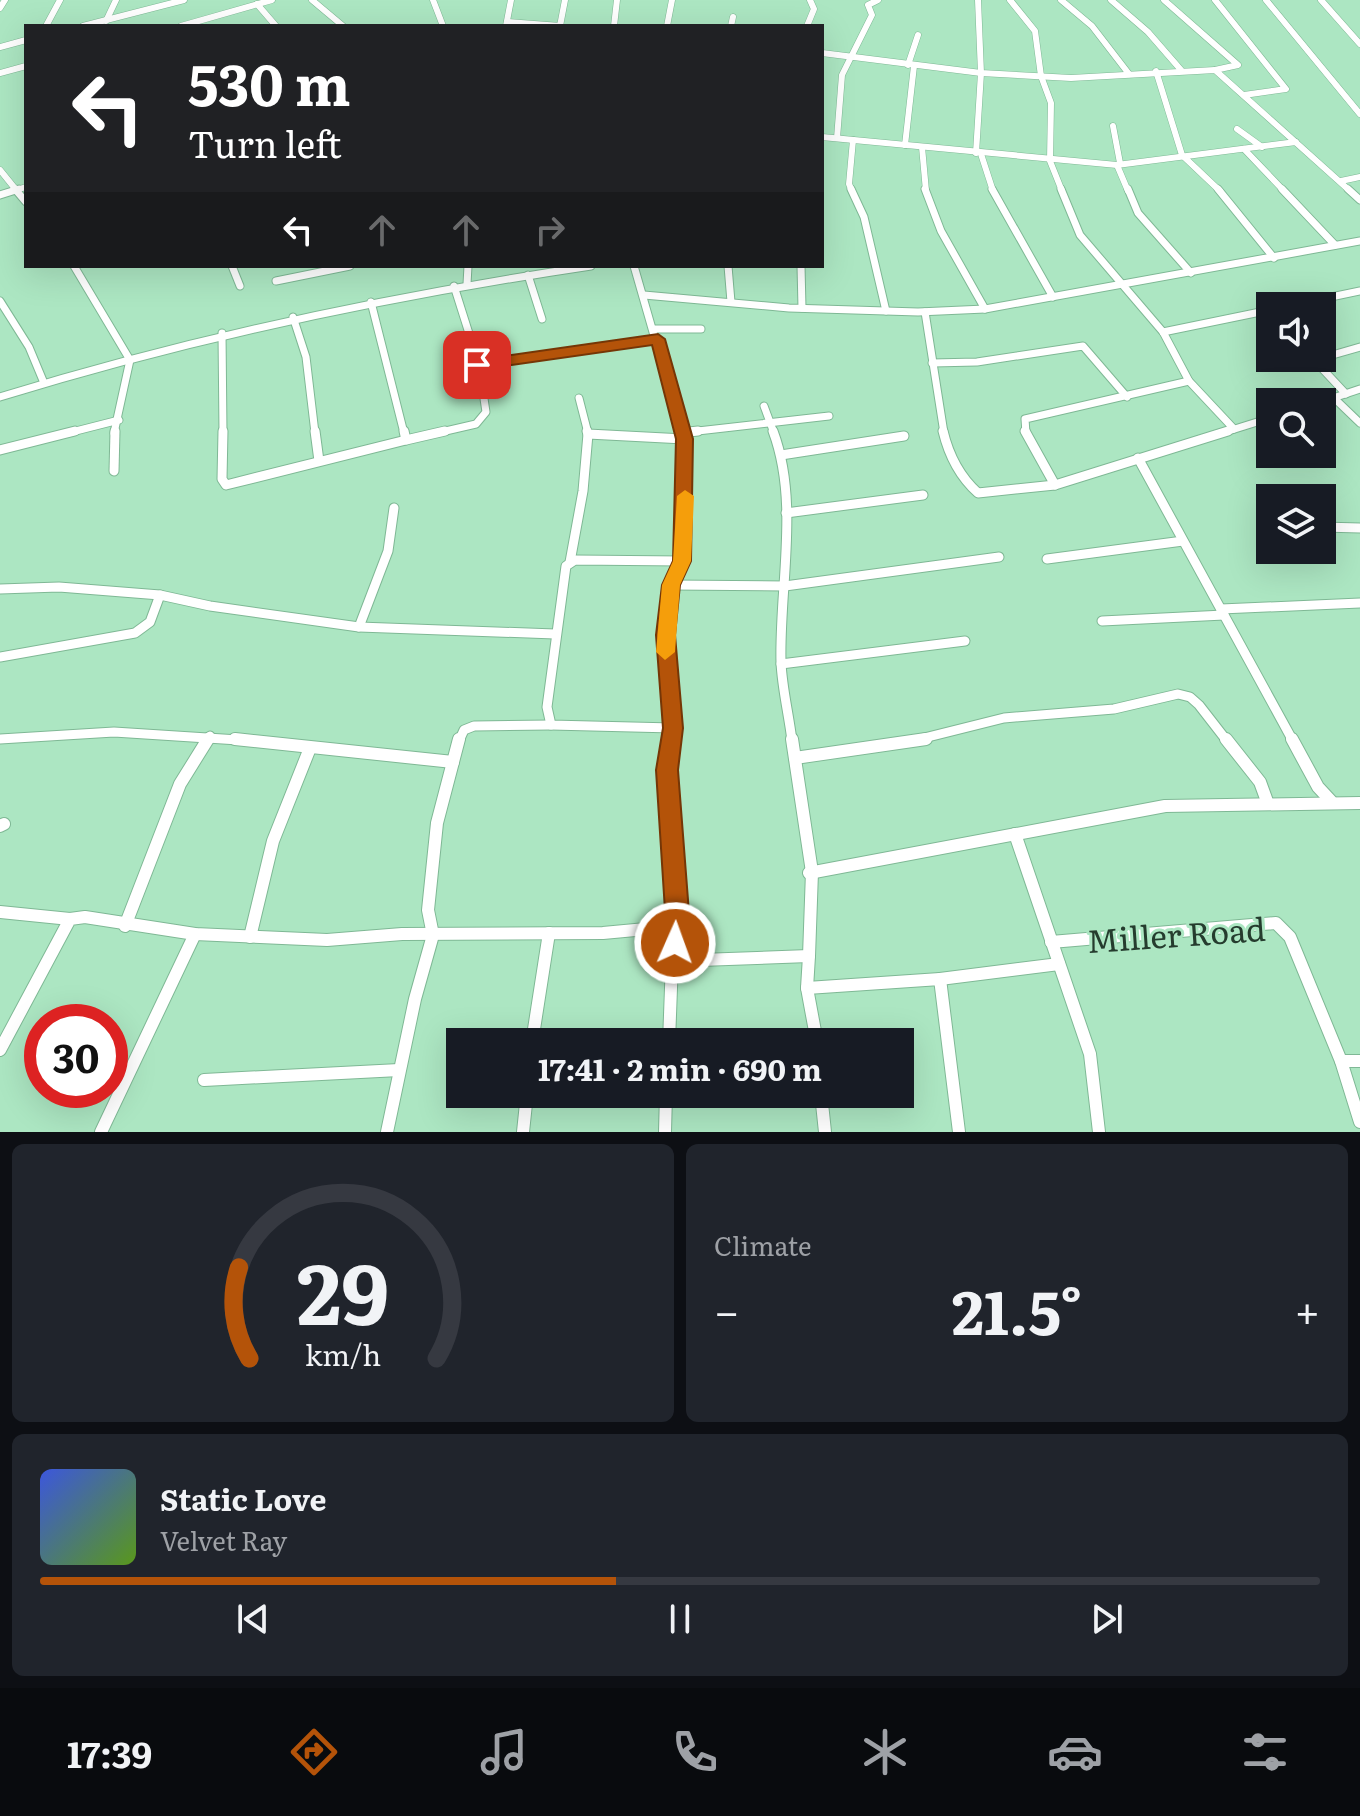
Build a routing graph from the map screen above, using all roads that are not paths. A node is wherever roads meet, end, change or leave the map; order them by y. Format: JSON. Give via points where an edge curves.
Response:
{"nodes":[{"id":1,"x":5,"y":0,"type":"edge"},
{"id":2,"x":60,"y":0,"type":"edge"},
{"id":3,"x":116,"y":0,"type":"edge"},
{"id":4,"x":184,"y":0,"type":"edge"},
{"id":5,"x":272,"y":0,"type":"edge"},
{"id":6,"x":279,"y":0,"type":"edge"},
{"id":7,"x":312,"y":0,"type":"edge"},
{"id":8,"x":433,"y":0,"type":"edge"},
{"id":9,"x":511,"y":0,"type":"edge"},
{"id":10,"x":565,"y":0,"type":"edge"},
{"id":11,"x":617,"y":0,"type":"edge"},
{"id":12,"x":672,"y":0,"type":"edge"},
{"id":13,"x":810,"y":0,"type":"edge"},
{"id":14,"x":878,"y":0,"type":"edge"},
{"id":15,"x":978,"y":0,"type":"edge"},
{"id":16,"x":1010,"y":0,"type":"edge"},
{"id":17,"x":1061,"y":0,"type":"edge"},
{"id":18,"x":1111,"y":0,"type":"edge"},
{"id":19,"x":1164,"y":0,"type":"edge"},
{"id":20,"x":1215,"y":0,"type":"edge"},
{"id":21,"x":1266,"y":0,"type":"edge"},
{"id":22,"x":1321,"y":0,"type":"edge"},
{"id":23,"x":169,"y":2,"type":"edge"},
{"id":24,"x":258,"y":5,"type":"junction"},
{"id":25,"x":0,"y":8,"type":"edge"},
{"id":26,"x":216,"y":16,"type":"junction"},
{"id":27,"x":733,"y":17,"type":"dead end"},
{"id":28,"x":106,"y":21,"type":"junction"},
{"id":29,"x":47,"y":24,"type":"edge"},
{"id":30,"x":92,"y":24,"type":"edge"},
{"id":31,"x":188,"y":24,"type":"edge"},
{"id":32,"x":220,"y":24,"type":"edge"},
{"id":33,"x":274,"y":24,"type":"edge"},
{"id":34,"x":341,"y":24,"type":"edge"},
{"id":35,"x":442,"y":24,"type":"edge"},
{"id":36,"x":507,"y":24,"type":"edge"},
{"id":37,"x":560,"y":24,"type":"edge"},
{"id":38,"x":614,"y":24,"type":"edge"},
{"id":39,"x":667,"y":24,"type":"edge"},
{"id":40,"x":731,"y":24,"type":"edge"},
{"id":41,"x":808,"y":24,"type":"edge"},
{"id":42,"x":918,"y":35,"type":"dead end"},
{"id":43,"x":24,"y":41,"type":"edge"},
{"id":44,"x":1360,"y":44,"type":"edge"},
{"id":45,"x":0,"y":47,"type":"edge"},
{"id":46,"x":824,"y":53,"type":"edge"},
{"id":47,"x":850,"y":57,"type":"junction"},
{"id":48,"x":911,"y":65,"type":"junction"},
{"id":49,"x":24,"y":67,"type":"edge"},
{"id":50,"x":1181,"y":70,"type":"junction"},
{"id":51,"x":1215,"y":70,"type":"junction"},
{"id":52,"x":1156,"y":71,"type":"junction"},
{"id":53,"x":0,"y":73,"type":"edge"},
{"id":54,"x":981,"y":73,"type":"junction"},
{"id":55,"x":1129,"y":74,"type":"junction"},
{"id":56,"x":1041,"y":76,"type":"junction"},
{"id":57,"x":1244,"y":95,"type":"junction"},
{"id":58,"x":1360,"y":114,"type":"edge"},
{"id":59,"x":1113,"y":126,"type":"dead end"},
{"id":60,"x":1237,"y":129,"type":"dead end"},
{"id":61,"x":824,"y":137,"type":"edge"},
{"id":62,"x":837,"y":138,"type":"junction"},
{"id":63,"x":853,"y":140,"type":"junction"},
{"id":64,"x":1296,"y":142,"type":"junction"},
{"id":65,"x":905,"y":145,"type":"junction"},
{"id":66,"x":922,"y":147,"type":"junction"},
{"id":67,"x":1262,"y":147,"type":"junction"},
{"id":68,"x":1244,"y":149,"type":"junction"},
{"id":69,"x":978,"y":153,"type":"junction"},
{"id":70,"x":1182,"y":155,"type":"junction"},
{"id":71,"x":1050,"y":161,"type":"junction"},
{"id":72,"x":1119,"y":164,"type":"junction"},
{"id":73,"x":0,"y":170,"type":"edge"},
{"id":74,"x":1360,"y":177,"type":"edge"},
{"id":75,"x":1341,"y":181,"type":"junction"},
{"id":76,"x":24,"y":188,"type":"edge"},
{"id":77,"x":16,"y":190,"type":"junction"},
{"id":78,"x":0,"y":195,"type":"edge"},
{"id":79,"x":24,"y":200,"type":"edge"},
{"id":80,"x":1360,"y":200,"type":"edge"},
{"id":81,"x":1360,"y":241,"type":"edge"},
{"id":82,"x":1335,"y":245,"type":"junction"},
{"id":83,"x":1274,"y":258,"type":"junction"},
{"id":84,"x":75,"y":268,"type":"edge"},
{"id":85,"x":233,"y":268,"type":"edge"},
{"id":86,"x":294,"y":268,"type":"edge"},
{"id":87,"x":341,"y":268,"type":"edge"},
{"id":88,"x":468,"y":268,"type":"edge"},
{"id":89,"x":635,"y":268,"type":"edge"},
{"id":90,"x":728,"y":268,"type":"edge"},
{"id":91,"x":801,"y":268,"type":"edge"},
{"id":92,"x":542,"y":269,"type":"edge"},
{"id":93,"x":1191,"y":273,"type":"junction"},
{"id":94,"x":528,"y":275,"type":"junction"},
{"id":95,"x":296,"y":278,"type":"junction"},
{"id":96,"x":276,"y":281,"type":"dead end"},
{"id":97,"x":1122,"y":282,"type":"junction"},
{"id":98,"x":467,"y":284,"type":"junction"},
{"id":99,"x":240,"y":286,"type":"dead end"},
{"id":100,"x":454,"y":286,"type":"junction"},
{"id":101,"x":1360,"y":291,"type":"edge"},
{"id":102,"x":644,"y":295,"type":"junction"},
{"id":103,"x":1336,"y":296,"type":"edge"},
{"id":104,"x":1053,"y":297,"type":"junction"},
{"id":105,"x":0,"y":301,"type":"edge"},
{"id":106,"x":371,"y":302,"type":"junction"},
{"id":107,"x":731,"y":302,"type":"junction"},
{"id":108,"x":802,"y":308,"type":"junction"},
{"id":109,"x":985,"y":309,"type":"junction"},
{"id":110,"x":886,"y":311,"type":"junction"},
{"id":111,"x":925,"y":312,"type":"junction"},
{"id":112,"x":1256,"y":313,"type":"edge"},
{"id":113,"x":293,"y":317,"type":"junction"},
{"id":114,"x":542,"y":319,"type":"dead end"},
{"id":115,"x":701,"y":329,"type":"dead end"},
{"id":116,"x":1163,"y":332,"type":"junction"},
{"id":117,"x":222,"y":333,"type":"junction"},
{"id":118,"x":656,"y":334,"type":"junction"},
{"id":119,"x":1360,"y":347,"type":"edge"},
{"id":120,"x":1336,"y":354,"type":"edge"},
{"id":121,"x":130,"y":360,"type":"junction"},
{"id":122,"x":932,"y":363,"type":"junction"},
{"id":123,"x":477,"y":365,"type":"junction"},
{"id":124,"x":1325,"y":372,"type":"edge"},
{"id":125,"x":1189,"y":381,"type":"junction"},
{"id":126,"x":44,"y":383,"type":"junction"},
{"id":127,"x":1360,"y":389,"type":"edge"},
{"id":128,"x":1346,"y":394,"type":"junction"},
{"id":129,"x":0,"y":397,"type":"edge"},
{"id":130,"x":1127,"y":397,"type":"junction"},
{"id":131,"x":1336,"y":397,"type":"edge"},
{"id":132,"x":579,"y":398,"type":"dead end"},
{"id":133,"x":1336,"y":400,"type":"edge"},
{"id":134,"x":764,"y":406,"type":"dead end"},
{"id":135,"x":829,"y":416,"type":"dead end"},
{"id":136,"x":119,"y":420,"type":"junction"},
{"id":137,"x":1256,"y":422,"type":"edge"},
{"id":138,"x":772,"y":423,"type":"junction"},
{"id":139,"x":1360,"y":423,"type":"edge"},
{"id":140,"x":1234,"y":429,"type":"junction"},
{"id":141,"x":588,"y":434,"type":"junction"},
{"id":142,"x":682,"y":436,"type":"junction"},
{"id":143,"x":904,"y":436,"type":"dead end"},
{"id":144,"x":406,"y":440,"type":"junction"},
{"id":145,"x":0,"y":450,"type":"edge"},
{"id":146,"x":781,"y":455,"type":"junction"},
{"id":147,"x":1138,"y":458,"type":"junction"},
{"id":148,"x":319,"y":461,"type":"junction"},
{"id":149,"x":114,"y":471,"type":"dead end"},
{"id":150,"x":1055,"y":485,"type":"junction"},
{"id":151,"x":923,"y":495,"type":"dead end"},
{"id":152,"x":394,"y":508,"type":"dead end"},
{"id":153,"x":786,"y":513,"type":"junction"},
{"id":154,"x":1336,"y":527,"type":"edge"},
{"id":155,"x":1360,"y":528,"type":"edge"},
{"id":156,"x":1183,"y":541,"type":"junction"},
{"id":157,"x":999,"y":557,"type":"dead end"},
{"id":158,"x":1047,"y":559,"type":"dead end"},
{"id":159,"x":682,"y":561,"type":"junction"},
{"id":160,"x":570,"y":562,"type":"junction"},
{"id":161,"x":671,"y":585,"type":"junction"},
{"id":162,"x":785,"y":586,"type":"junction"},
{"id":163,"x":0,"y":589,"type":"edge"},
{"id":164,"x":160,"y":595,"type":"junction"},
{"id":165,"x":1360,"y":603,"type":"edge"},
{"id":166,"x":1223,"y":612,"type":"junction"},
{"id":167,"x":1102,"y":621,"type":"dead end"},
{"id":168,"x":359,"y":627,"type":"junction"},
{"id":169,"x":555,"y":634,"type":"junction"},
{"id":170,"x":965,"y":641,"type":"dead end"},
{"id":171,"x":0,"y":657,"type":"edge"},
{"id":172,"x":781,"y":664,"type":"junction"},
{"id":173,"x":551,"y":725,"type":"junction"},
{"id":174,"x":673,"y":728,"type":"junction"},
{"id":175,"x":210,"y":736,"type":"junction"},
{"id":176,"x":0,"y":739,"type":"edge"},
{"id":177,"x":310,"y":748,"type":"junction"},
{"id":178,"x":795,"y":758,"type":"junction"},
{"id":179,"x":453,"y":762,"type":"junction"},
{"id":180,"x":1331,"y":801,"type":"junction"},
{"id":181,"x":1360,"y":803,"type":"edge"},
{"id":182,"x":1268,"y":804,"type":"junction"},
{"id":183,"x":1015,"y":834,"type":"junction"},
{"id":184,"x":812,"y":872,"type":"junction"},
{"id":185,"x":0,"y":912,"type":"edge"},
{"id":186,"x":70,"y":919,"type":"junction"},
{"id":187,"x":125,"y":926,"type":"junction"},
{"id":188,"x":678,"y":926,"type":"junction"},
{"id":189,"x":549,"y":933,"type":"junction"},
{"id":190,"x":195,"y":934,"type":"junction"},
{"id":191,"x":433,"y":935,"type":"junction"},
{"id":192,"x":250,"y":937,"type":"junction"},
{"id":193,"x":1051,"y":942,"type":"junction"},
{"id":194,"x":809,"y":956,"type":"junction"},
{"id":195,"x":672,"y":961,"type":"junction"},
{"id":196,"x":1059,"y":964,"type":"junction"},
{"id":197,"x":940,"y":979,"type":"junction"},
{"id":198,"x":807,"y":988,"type":"junction"},
{"id":199,"x":534,"y":1028,"type":"edge"},
{"id":200,"x":670,"y":1028,"type":"edge"},
{"id":201,"x":814,"y":1028,"type":"edge"},
{"id":202,"x":0,"y":1049,"type":"edge"},
{"id":203,"x":1341,"y":1061,"type":"junction"},
{"id":204,"x":1360,"y":1061,"type":"edge"},
{"id":205,"x":399,"y":1070,"type":"junction"},
{"id":206,"x":204,"y":1080,"type":"dead end"},
{"id":207,"x":526,"y":1108,"type":"edge"},
{"id":208,"x":666,"y":1108,"type":"edge"},
{"id":209,"x":822,"y":1108,"type":"edge"},
{"id":210,"x":1360,"y":1122,"type":"edge"},
{"id":211,"x":101,"y":1132,"type":"edge"},
{"id":212,"x":387,"y":1132,"type":"edge"},
{"id":213,"x":523,"y":1132,"type":"edge"},
{"id":214,"x":665,"y":1132,"type":"edge"},
{"id":215,"x":825,"y":1132,"type":"edge"},
{"id":216,"x":959,"y":1132,"type":"edge"},
{"id":217,"x":1099,"y":1132,"type":"edge"}],
"edges":[{"from":1,"to":25,"type":"street"},
{"from":2,"to":29,"type":"street"},
{"from":3,"to":28,"type":"street"},
{"from":4,"to":23,"type":"street"},
{"from":5,"to":24,"type":"street"},
{"from":6,"to":24,"type":"street"},
{"from":7,"to":34,"type":"street"},
{"from":8,"to":35,"type":"street"},
{"from":9,"to":36,"type":"street"},
{"from":10,"to":37,"type":"street"},
{"from":11,"to":38,"type":"street"},
{"from":12,"to":39,"type":"street"},
{"from":13,"to":41,"type":"street","via":[[814,9]]},
{"from":14,"to":47,"type":"street","via":[[868,5],[872,15]]},
{"from":15,"to":54,"type":"street"},
{"from":16,"to":56,"type":"street","via":[[1035,31]]},
{"from":17,"to":55,"type":"street","via":[[1092,26]]},
{"from":18,"to":50,"type":"street"},
{"from":19,"to":51,"type":"street","via":[[1238,65]]},
{"from":20,"to":57,"type":"street","via":[[1286,89]]},
{"from":21,"to":58,"type":"street"},
{"from":22,"to":44,"type":"street"},
{"from":23,"to":28,"type":"street"},
{"from":24,"to":26,"type":"street"},
{"from":24,"to":33,"type":"street"},
{"from":26,"to":31,"type":"street"},
{"from":26,"to":32,"type":"street"},
{"from":27,"to":40,"type":"street"},
{"from":28,"to":30,"type":"street"},
{"from":42,"to":48,"type":"street"},
{"from":43,"to":45,"type":"street"},
{"from":46,"to":47,"type":"street"},
{"from":47,"to":48,"type":"street"},
{"from":47,"to":62,"type":"street","via":[[842,75]]},
{"from":48,"to":54,"type":"street"},
{"from":48,"to":65,"type":"street"},
{"from":49,"to":53,"type":"street"},
{"from":50,"to":51,"type":"street"},
{"from":50,"to":52,"type":"street"},
{"from":51,"to":57,"type":"street"},
{"from":52,"to":55,"type":"street"},
{"from":52,"to":70,"type":"street"},
{"from":54,"to":56,"type":"street"},
{"from":54,"to":69,"type":"street"},
{"from":55,"to":56,"type":"street"},
{"from":56,"to":71,"type":"street","via":[[1051,103]]},
{"from":57,"to":64,"type":"street"},
{"from":59,"to":72,"type":"street"},
{"from":60,"to":67,"type":"street"},
{"from":61,"to":62,"type":"street"},
{"from":62,"to":63,"type":"street"},
{"from":63,"to":65,"type":"street"},
{"from":63,"to":110,"type":"street","via":[[849,184],[864,217]]},
{"from":64,"to":67,"type":"street"},
{"from":64,"to":75,"type":"street"},
{"from":65,"to":66,"type":"street"},
{"from":66,"to":69,"type":"street"},
{"from":66,"to":109,"type":"street","via":[[926,200]]},
{"from":67,"to":68,"type":"street"},
{"from":68,"to":70,"type":"street"},
{"from":68,"to":82,"type":"street"},
{"from":69,"to":71,"type":"street"},
{"from":69,"to":104,"type":"street","via":[[995,199]]},
{"from":70,"to":72,"type":"street"},
{"from":70,"to":83,"type":"street","via":[[1209,178]]},
{"from":71,"to":72,"type":"street"},
{"from":71,"to":97,"type":"street","via":[[1080,235]]},
{"from":72,"to":93,"type":"street","via":[[1138,213]]},
{"from":73,"to":77,"type":"street"},
{"from":74,"to":75,"type":"street"},
{"from":75,"to":80,"type":"street"},
{"from":76,"to":77,"type":"street"},
{"from":77,"to":78,"type":"street"},
{"from":77,"to":79,"type":"street"},
{"from":81,"to":82,"type":"street"},
{"from":82,"to":83,"type":"street"},
{"from":83,"to":93,"type":"street"},
{"from":84,"to":121,"type":"street"},
{"from":85,"to":99,"type":"street"},
{"from":86,"to":95,"type":"street"},
{"from":87,"to":95,"type":"street"},
{"from":88,"to":98,"type":"street"},
{"from":89,"to":102,"type":"street"},
{"from":90,"to":107,"type":"street"},
{"from":91,"to":108,"type":"street"},
{"from":92,"to":94,"type":"street"},
{"from":93,"to":97,"type":"street"},
{"from":94,"to":98,"type":"street"},
{"from":94,"to":114,"type":"street"},
{"from":95,"to":96,"type":"street"},
{"from":97,"to":104,"type":"street"},
{"from":97,"to":116,"type":"street"},
{"from":98,"to":100,"type":"street"},
{"from":100,"to":106,"type":"street"},
{"from":100,"to":123,"type":"street"},
{"from":101,"to":103,"type":"street"},
{"from":102,"to":107,"type":"street"},
{"from":102,"to":118,"type":"street"},
{"from":104,"to":109,"type":"street"},
{"from":105,"to":126,"type":"street"},
{"from":106,"to":113,"type":"street"},
{"from":106,"to":144,"type":"street"},
{"from":107,"to":108,"type":"street"},
{"from":108,"to":110,"type":"street"},
{"from":109,"to":111,"type":"street"},
{"from":110,"to":111,"type":"street"},
{"from":111,"to":122,"type":"street"},
{"from":112,"to":116,"type":"street"},
{"from":113,"to":117,"type":"street"},
{"from":113,"to":148,"type":"street","via":[[306,357]]},
{"from":115,"to":118,"type":"street"},
{"from":116,"to":125,"type":"street"},
{"from":117,"to":121,"type":"street"},
{"from":117,"to":148,"type":"street","via":[[222,479],[231,485]]},
{"from":118,"to":123,"type":"street"},
{"from":118,"to":142,"type":"street"},
{"from":119,"to":120,"type":"street"},
{"from":121,"to":126,"type":"street"},
{"from":121,"to":136,"type":"street"},
{"from":122,"to":130,"type":"street","via":[[977,362],[1083,346]]},
{"from":122,"to":150,"type":"street","via":[[940,419],[959,473],[973,490]]},
{"from":123,"to":144,"type":"street","via":[[484,418]]},
{"from":124,"to":128,"type":"street"},
{"from":125,"to":130,"type":"street"},
{"from":125,"to":140,"type":"street"},
{"from":126,"to":129,"type":"street"},
{"from":127,"to":128,"type":"street"},
{"from":128,"to":131,"type":"street"},
{"from":130,"to":150,"type":"street","via":[[1025,419],[1023,427]]},
{"from":132,"to":141,"type":"street"},
{"from":133,"to":139,"type":"street"},
{"from":134,"to":138,"type":"street"},
{"from":135,"to":138,"type":"street"},
{"from":136,"to":145,"type":"street"},
{"from":136,"to":149,"type":"street"},
{"from":137,"to":140,"type":"street"},
{"from":138,"to":142,"type":"street"},
{"from":138,"to":146,"type":"street"},
{"from":140,"to":147,"type":"street"},
{"from":141,"to":142,"type":"street"},
{"from":141,"to":160,"type":"street"},
{"from":142,"to":159,"type":"street"},
{"from":143,"to":146,"type":"street"},
{"from":144,"to":148,"type":"street"},
{"from":146,"to":153,"type":"street"},
{"from":147,"to":150,"type":"street"},
{"from":147,"to":156,"type":"street"},
{"from":151,"to":153,"type":"street"},
{"from":152,"to":168,"type":"street","via":[[388,551]]},
{"from":153,"to":162,"type":"street"},
{"from":154,"to":155,"type":"street"},
{"from":156,"to":158,"type":"street"},
{"from":156,"to":166,"type":"street"},
{"from":157,"to":162,"type":"street"},
{"from":159,"to":160,"type":"street"},
{"from":159,"to":161,"type":"street"},
{"from":160,"to":169,"type":"street"},
{"from":161,"to":162,"type":"street"},
{"from":161,"to":174,"type":"street","via":[[665,658]]},
{"from":162,"to":172,"type":"street"},
{"from":163,"to":164,"type":"street","via":[[59,587]]},
{"from":164,"to":168,"type":"street"},
{"from":164,"to":171,"type":"street","via":[[150,622],[135,633]]},
{"from":165,"to":166,"type":"street"},
{"from":166,"to":167,"type":"street"},
{"from":166,"to":180,"type":"street","via":[[1318,787]]},
{"from":168,"to":169,"type":"street"},
{"from":169,"to":173,"type":"street","via":[[547,707]]},
{"from":170,"to":172,"type":"street"},
{"from":172,"to":178,"type":"street"},
{"from":173,"to":174,"type":"street"},
{"from":173,"to":179,"type":"street","via":[[474,726],[464,730]]},
{"from":174,"to":188,"type":"street","via":[[667,770]]},
{"from":175,"to":176,"type":"street","via":[[72,731]]},
{"from":175,"to":177,"type":"street"},
{"from":175,"to":187,"type":"street","via":[[180,784]]},
{"from":177,"to":179,"type":"street"},
{"from":177,"to":192,"type":"street","via":[[257,884]]},
{"from":178,"to":182,"type":"street","via":[[939,737],[1004,718],[1114,709],[1178,694],[1199,705],[1260,782]]},
{"from":178,"to":184,"type":"street"},
{"from":179,"to":191,"type":"street","via":[[437,823],[428,910]]},
{"from":180,"to":181,"type":"street"},
{"from":180,"to":182,"type":"street"},
{"from":182,"to":183,"type":"street","via":[[1165,806]]},
{"from":183,"to":184,"type":"street","via":[[808,873]]},
{"from":183,"to":193,"type":"street"},
{"from":184,"to":194,"type":"street"},
{"from":185,"to":186,"type":"street"},
{"from":186,"to":187,"type":"street"},
{"from":186,"to":202,"type":"street"},
{"from":187,"to":190,"type":"street"},
{"from":188,"to":189,"type":"street"},
{"from":188,"to":195,"type":"street"},
{"from":189,"to":191,"type":"street"},
{"from":189,"to":199,"type":"street"},
{"from":190,"to":192,"type":"street"},
{"from":190,"to":211,"type":"street"},
{"from":191,"to":192,"type":"street"},
{"from":191,"to":205,"type":"street"},
{"from":193,"to":196,"type":"street"},
{"from":193,"to":203,"type":"street","name":"Miller Road","via":[[1276,923],[1290,937]]},
{"from":194,"to":195,"type":"street"},
{"from":194,"to":198,"type":"street"},
{"from":195,"to":200,"type":"street"},
{"from":196,"to":197,"type":"street"},
{"from":196,"to":217,"type":"street","via":[[1090,1054]]},
{"from":197,"to":198,"type":"street"},
{"from":197,"to":216,"type":"street"},
{"from":198,"to":201,"type":"street"},
{"from":203,"to":204,"type":"street"},
{"from":203,"to":210,"type":"street","name":"Miller Road"},
{"from":205,"to":206,"type":"street"},
{"from":205,"to":212,"type":"street"},
{"from":207,"to":213,"type":"street"},
{"from":208,"to":214,"type":"street"},
{"from":209,"to":215,"type":"street"}]}
